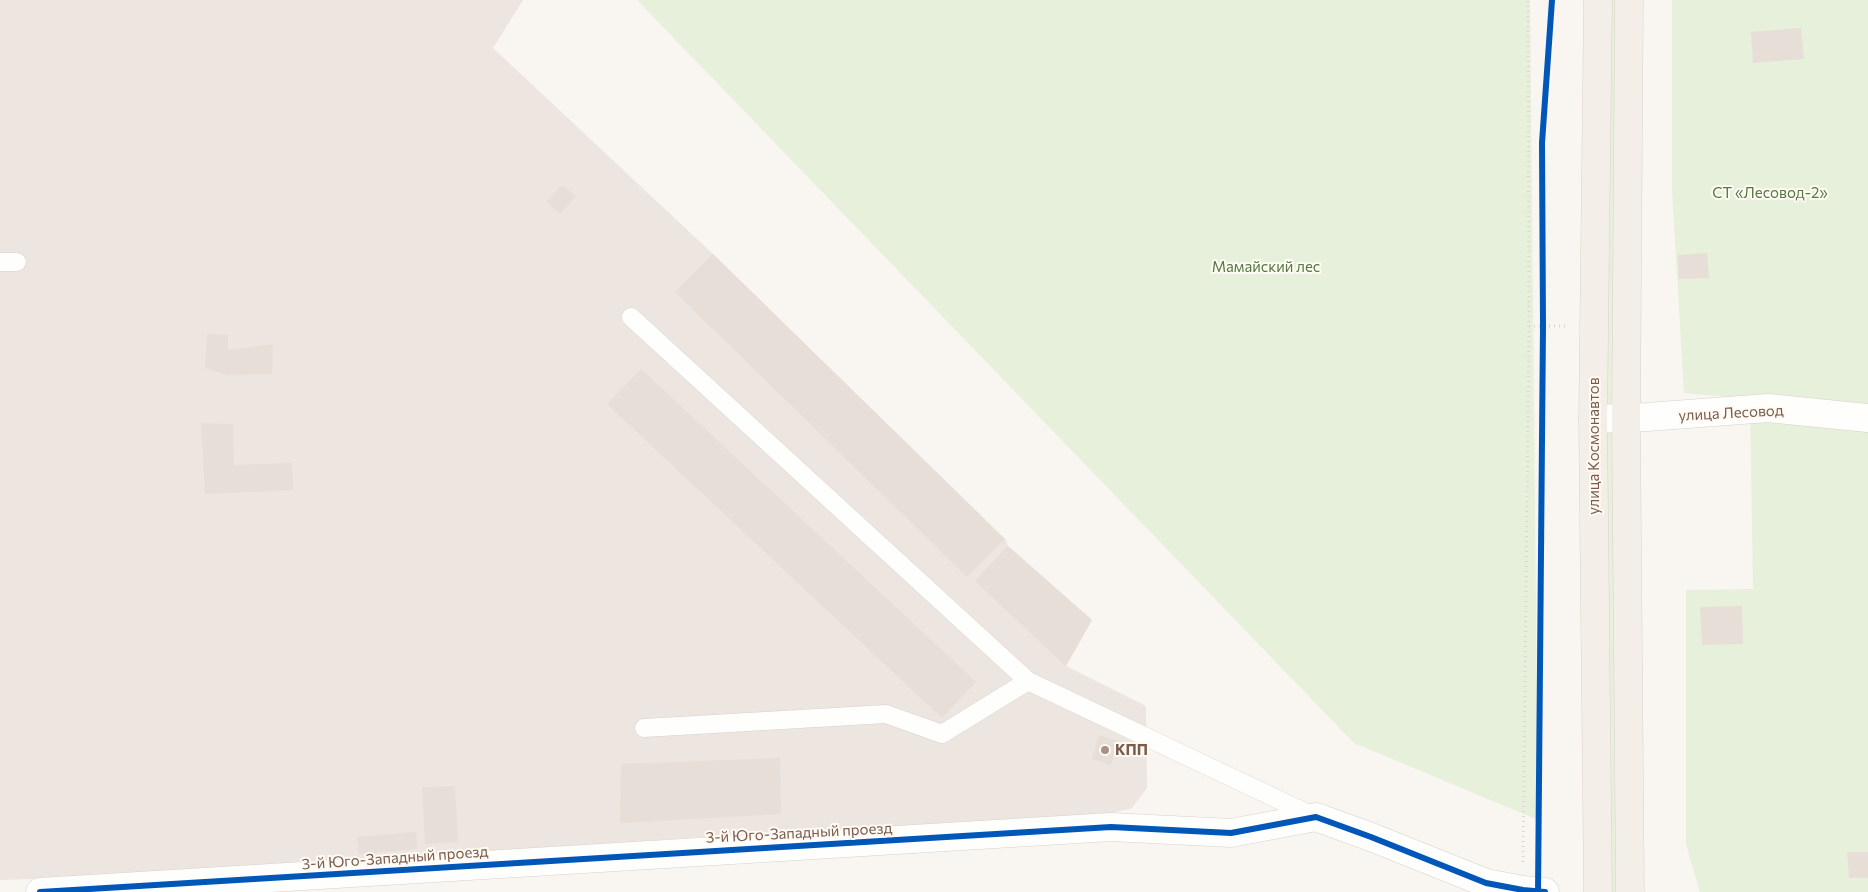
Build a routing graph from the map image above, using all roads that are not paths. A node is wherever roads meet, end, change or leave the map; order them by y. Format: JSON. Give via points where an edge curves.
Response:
{"nodes":[{"id":1,"x":1598,"y":0,"type":"edge"},
{"id":2,"x":1629,"y":0,"type":"edge"},
{"id":3,"x":631,"y":317,"type":"dead end"},
{"id":4,"x":1868,"y":418,"type":"edge"},
{"id":5,"x":1593,"y":419,"type":"junction"},
{"id":6,"x":1626,"y":419,"type":"junction"},
{"id":7,"x":1028,"y":681,"type":"junction"},
{"id":8,"x":644,"y":728,"type":"dead end"},
{"id":9,"x":1316,"y":817,"type":"junction"},
{"id":10,"x":1534,"y":891,"type":"edge"},
{"id":11,"x":40,"y":892,"type":"edge"},
{"id":12,"x":1598,"y":892,"type":"edge"},
{"id":13,"x":1630,"y":892,"type":"edge"}],
"edges":[{"from":1,"to":5,"type":"main road","name":"улица Космонавтов"},
{"from":2,"to":6,"type":"main road"},
{"from":3,"to":7,"type":"lane"},
{"from":4,"to":6,"type":"street","name":"улица Лесовод","via":[[1768,408]]},
{"from":5,"to":6,"type":"street","name":"улица Лесовод"},
{"from":5,"to":12,"type":"main road","name":"улица Космонавтов"},
{"from":6,"to":13,"type":"main road"},
{"from":7,"to":8,"type":"lane","via":[[942,734],[886,714]]},
{"from":7,"to":9,"type":"lane"},
{"from":9,"to":10,"type":"street","via":[[1486,883]]},
{"from":9,"to":11,"type":"street","name":"3-й Юго-Западный проезд","via":[[1231,833],[1111,827]]}]}
